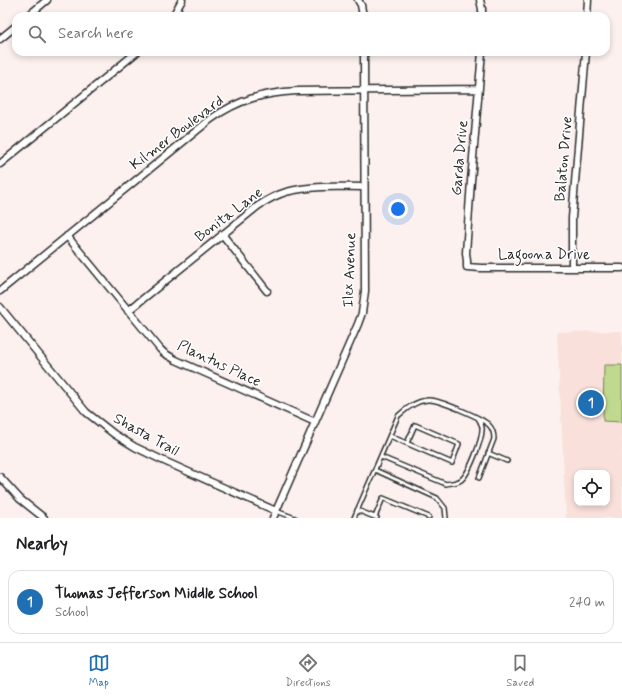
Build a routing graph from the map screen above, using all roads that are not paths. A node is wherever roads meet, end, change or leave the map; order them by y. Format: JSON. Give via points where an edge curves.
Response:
{"nodes":[{"id":1,"x":47,"y":0,"type":"edge"},
{"id":2,"x":182,"y":0,"type":"edge"},
{"id":3,"x":358,"y":0,"type":"edge"},
{"id":4,"x":480,"y":0,"type":"edge"},
{"id":5,"x":588,"y":0,"type":"edge"},
{"id":6,"x":33,"y":12,"type":"edge"},
{"id":7,"x":175,"y":12,"type":"edge"},
{"id":8,"x":362,"y":12,"type":"edge"},
{"id":9,"x":482,"y":12,"type":"edge"},
{"id":10,"x":588,"y":12,"type":"edge"},
{"id":11,"x":12,"y":29,"type":"edge"},
{"id":12,"x":0,"y":39,"type":"edge"},
{"id":13,"x":132,"y":56,"type":"edge"},
{"id":14,"x":364,"y":56,"type":"edge"},
{"id":15,"x":482,"y":56,"type":"edge"},
{"id":16,"x":586,"y":56,"type":"edge"},
{"id":17,"x":479,"y":89,"type":"junction"},
{"id":18,"x":364,"y":90,"type":"junction"},
{"id":19,"x":0,"y":164,"type":"edge"},
{"id":20,"x":364,"y":187,"type":"junction"},
{"id":21,"x":222,"y":234,"type":"junction"},
{"id":22,"x":67,"y":236,"type":"junction"},
{"id":23,"x":467,"y":267,"type":"joint"},
{"id":24,"x":572,"y":268,"type":"junction"},
{"id":25,"x":622,"y":268,"type":"edge"},
{"id":26,"x":0,"y":291,"type":"edge"},
{"id":27,"x":267,"y":291,"type":"dead end"},
{"id":28,"x":0,"y":307,"type":"edge"},
{"id":29,"x":128,"y":311,"type":"junction"},
{"id":30,"x":478,"y":418,"type":"junction"},
{"id":31,"x":315,"y":422,"type":"junction"},
{"id":32,"x":390,"y":436,"type":"junction"},
{"id":33,"x":407,"y":443,"type":"junction"},
{"id":34,"x":488,"y":453,"type":"junction"},
{"id":35,"x":381,"y":457,"type":"junction"},
{"id":36,"x":507,"y":461,"type":"dead end"},
{"id":37,"x":375,"y":470,"type":"junction"},
{"id":38,"x":0,"y":477,"type":"edge"},
{"id":39,"x":479,"y":478,"type":"dead end"},
{"id":40,"x":276,"y":510,"type":"junction"},
{"id":41,"x":357,"y":510,"type":"junction"},
{"id":42,"x":44,"y":518,"type":"edge"},
{"id":43,"x":273,"y":518,"type":"edge"},
{"id":44,"x":295,"y":518,"type":"edge"},
{"id":45,"x":354,"y":518,"type":"edge"},
{"id":46,"x":376,"y":518,"type":"edge"},
{"id":47,"x":428,"y":518,"type":"edge"},
{"id":48,"x":446,"y":518,"type":"edge"}],
"edges":[{"from":1,"to":6,"type":"street"},
{"from":2,"to":7,"type":"street"},
{"from":3,"to":8,"type":"street"},
{"from":4,"to":9,"type":"street"},
{"from":5,"to":10,"type":"street"},
{"from":11,"to":12,"type":"street"},
{"from":13,"to":19,"type":"street"},
{"from":14,"to":18,"type":"street","name":"Ilex Avenue"},
{"from":15,"to":17,"type":"street","name":"Garda Drive"},
{"from":16,"to":24,"type":"street","name":"Balaton Drive","via":[[572,218]]},
{"from":17,"to":18,"type":"street","name":"Kilmer Boulevard"},
{"from":17,"to":23,"type":"street","name":"Garda Drive"},
{"from":18,"to":20,"type":"street","name":"Ilex Avenue"},
{"from":18,"to":22,"type":"street","name":"Kilmer Boulevard","via":[[279,92],[241,102],[221,112]]},
{"from":20,"to":21,"type":"street","name":"Bonita Lane","via":[[320,187],[286,192],[267,200]]},
{"from":20,"to":31,"type":"street","name":"Ilex Avenue","via":[[362,313]]},
{"from":21,"to":27,"type":"street"},
{"from":21,"to":29,"type":"street","name":"Bonita Lane"},
{"from":22,"to":26,"type":"street","name":"Kilmer Boulevard"},
{"from":22,"to":29,"type":"street","name":"Plantus Place"},
{"from":23,"to":24,"type":"street","name":"Lagoona Drive"},
{"from":24,"to":25,"type":"street","name":"Lagoona Drive"},
{"from":28,"to":40,"type":"street","name":"Shasta Trail","via":[[86,412],[114,434],[164,461]]},
{"from":29,"to":31,"type":"street","name":"Plantus Place","via":[[160,349],[171,358]]},
{"from":30,"to":32,"type":"lane","via":[[440,402],[420,402],[398,416]]},
{"from":30,"to":34,"type":"lane","via":[[488,423],[494,434]]},
{"from":30,"to":35,"type":"lane","via":[[482,424],[481,438],[466,474],[454,483],[446,484]]},
{"from":31,"to":40,"type":"street","name":"Ilex Avenue"},
{"from":32,"to":33,"type":"lane"},
{"from":32,"to":35,"type":"lane"},
{"from":33,"to":33,"type":"lane","via":[[452,463],[459,444],[414,425]]},
{"from":34,"to":36,"type":"lane"},
{"from":34,"to":39,"type":"lane"},
{"from":35,"to":37,"type":"lane"},
{"from":37,"to":41,"type":"lane"},
{"from":37,"to":48,"type":"lane","via":[[437,498],[446,508]]},
{"from":38,"to":42,"type":"street","via":[[20,499]]},
{"from":40,"to":43,"type":"street","name":"Ilex Avenue"},
{"from":40,"to":44,"type":"lane"},
{"from":41,"to":45,"type":"lane"},
{"from":41,"to":46,"type":"lane"},
{"from":46,"to":47,"type":"lane","via":[[382,498]]}]}
